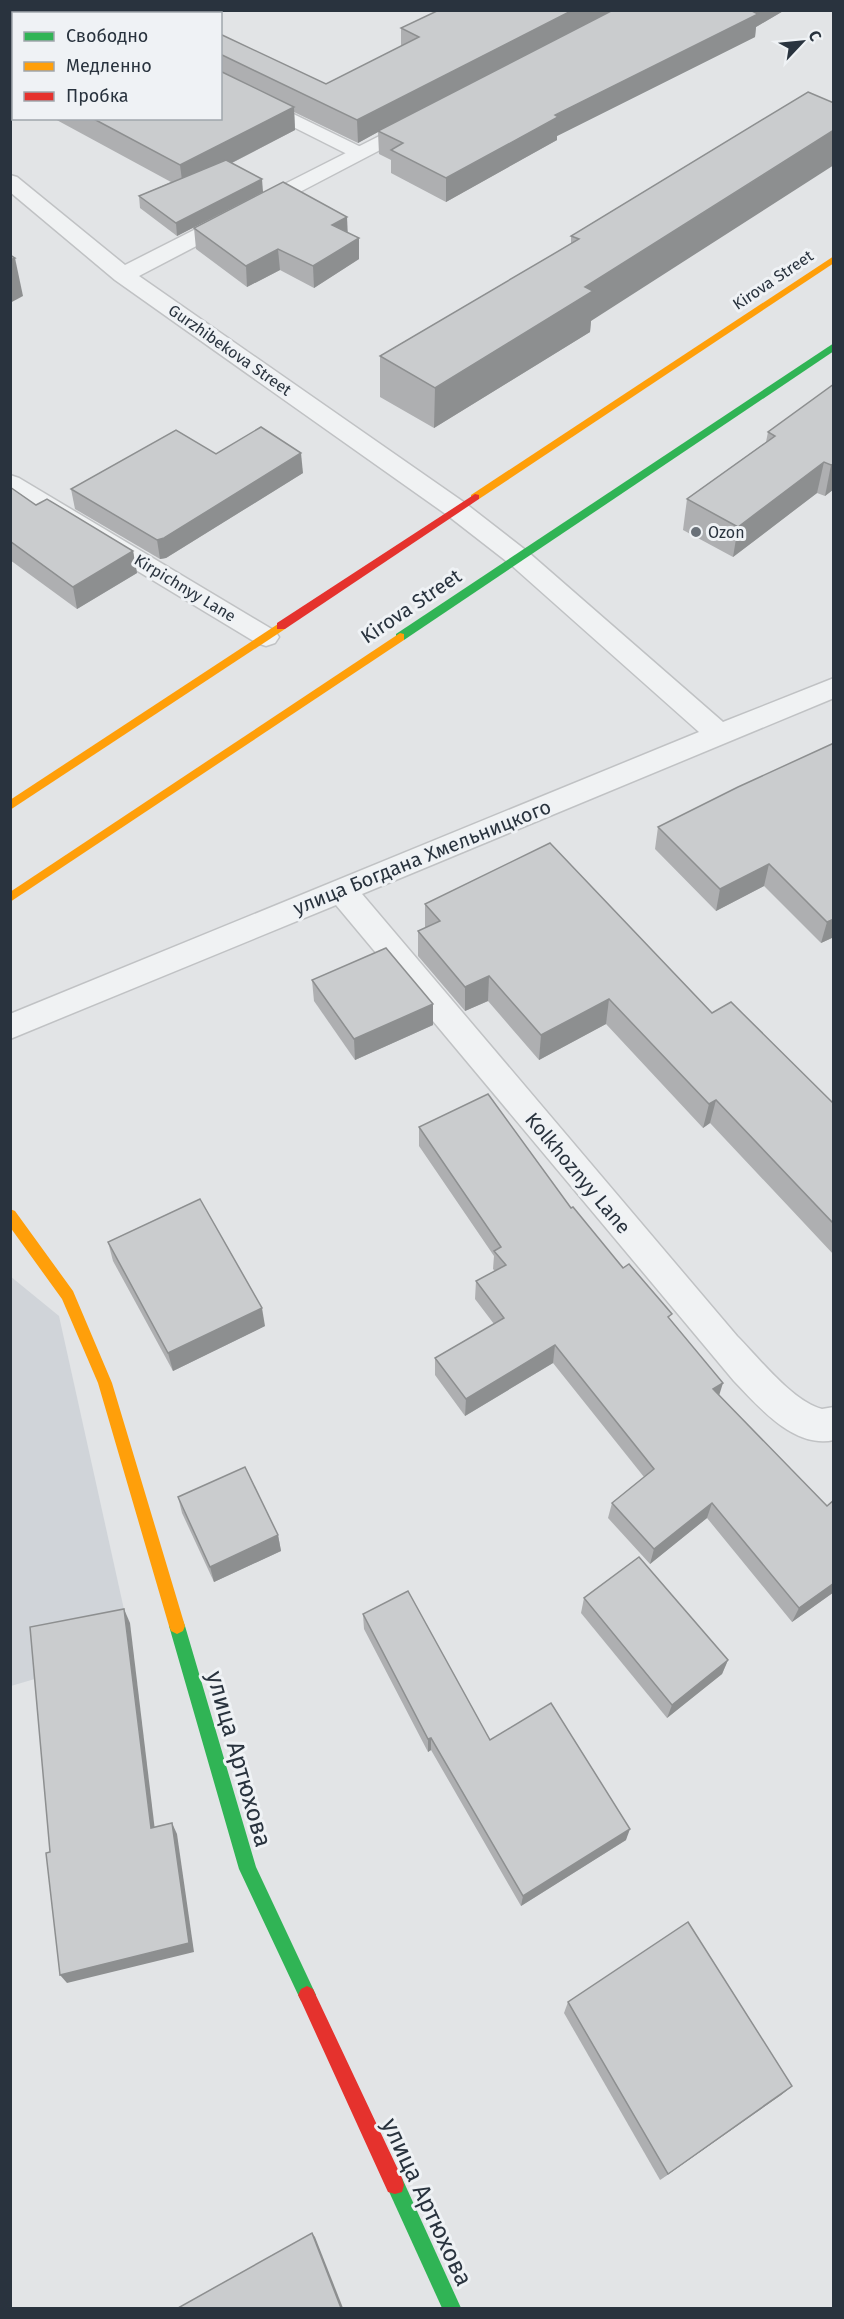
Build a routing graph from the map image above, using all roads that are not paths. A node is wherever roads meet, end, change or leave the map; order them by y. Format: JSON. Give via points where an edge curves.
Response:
{"nodes":[{"id":1,"x":222,"y":84,"type":"edge"},
{"id":2,"x":434,"y":115,"type":"edge"},
{"id":3,"x":359,"y":153,"type":"junction"},
{"id":4,"x":10,"y":181,"type":"edge"},
{"id":5,"x":834,"y":259,"type":"edge"},
{"id":6,"x":123,"y":275,"type":"junction"},
{"id":7,"x":834,"y":346,"type":"edge"},
{"id":8,"x":10,"y":483,"type":"edge"},
{"id":9,"x":456,"y":509,"type":"junction"},
{"id":10,"x":519,"y":558,"type":"junction"},
{"id":11,"x":266,"y":636,"type":"junction"},
{"id":12,"x":834,"y":687,"type":"edge"},
{"id":13,"x":719,"y":734,"type":"junction"},
{"id":14,"x":10,"y":806,"type":"edge"},
{"id":15,"x":342,"y":890,"type":"junction"},
{"id":16,"x":10,"y":898,"type":"edge"},
{"id":17,"x":10,"y":1027,"type":"edge"},
{"id":18,"x":10,"y":1215,"type":"edge"},
{"id":19,"x":834,"y":1423,"type":"edge"},
{"id":20,"x":452,"y":2308,"type":"edge"}],
"edges":[{"from":1,"to":3,"type":"lane"},
{"from":2,"to":3,"type":"street"},
{"from":3,"to":6,"type":"street"},
{"from":4,"to":6,"type":"street","name":"Gurzhibekova Street"},
{"from":5,"to":9,"type":"street","name":"Kirova Street"},
{"from":6,"to":9,"type":"street","name":"Gurzhibekova Street"},
{"from":7,"to":10,"type":"street","name":"Kirova Street"},
{"from":8,"to":11,"type":"street","name":"Kirpichnyy Lane"},
{"from":9,"to":10,"type":"street","name":"Gurzhibekova Street"},
{"from":9,"to":11,"type":"street","name":"Kirova Street"},
{"from":10,"to":13,"type":"street","name":"Gurzhibekova Street"},
{"from":10,"to":16,"type":"street","name":"Kirova Street"},
{"from":11,"to":14,"type":"street","name":"Kirova Street"},
{"from":12,"to":13,"type":"street","name":"улица Богдана Хмельницкого"},
{"from":13,"to":15,"type":"street","name":"улица Богдана Хмельницкого"},
{"from":15,"to":17,"type":"street","name":"улица Богдана Хмельницкого"},
{"from":15,"to":19,"type":"street","name":"Kolkhoznyy Lane","via":[[724,1347],[791,1413],[821,1427]]},
{"from":18,"to":20,"type":"street","name":"улица Артюхова","via":[[68,1295],[105,1383],[248,1869]]}]}
